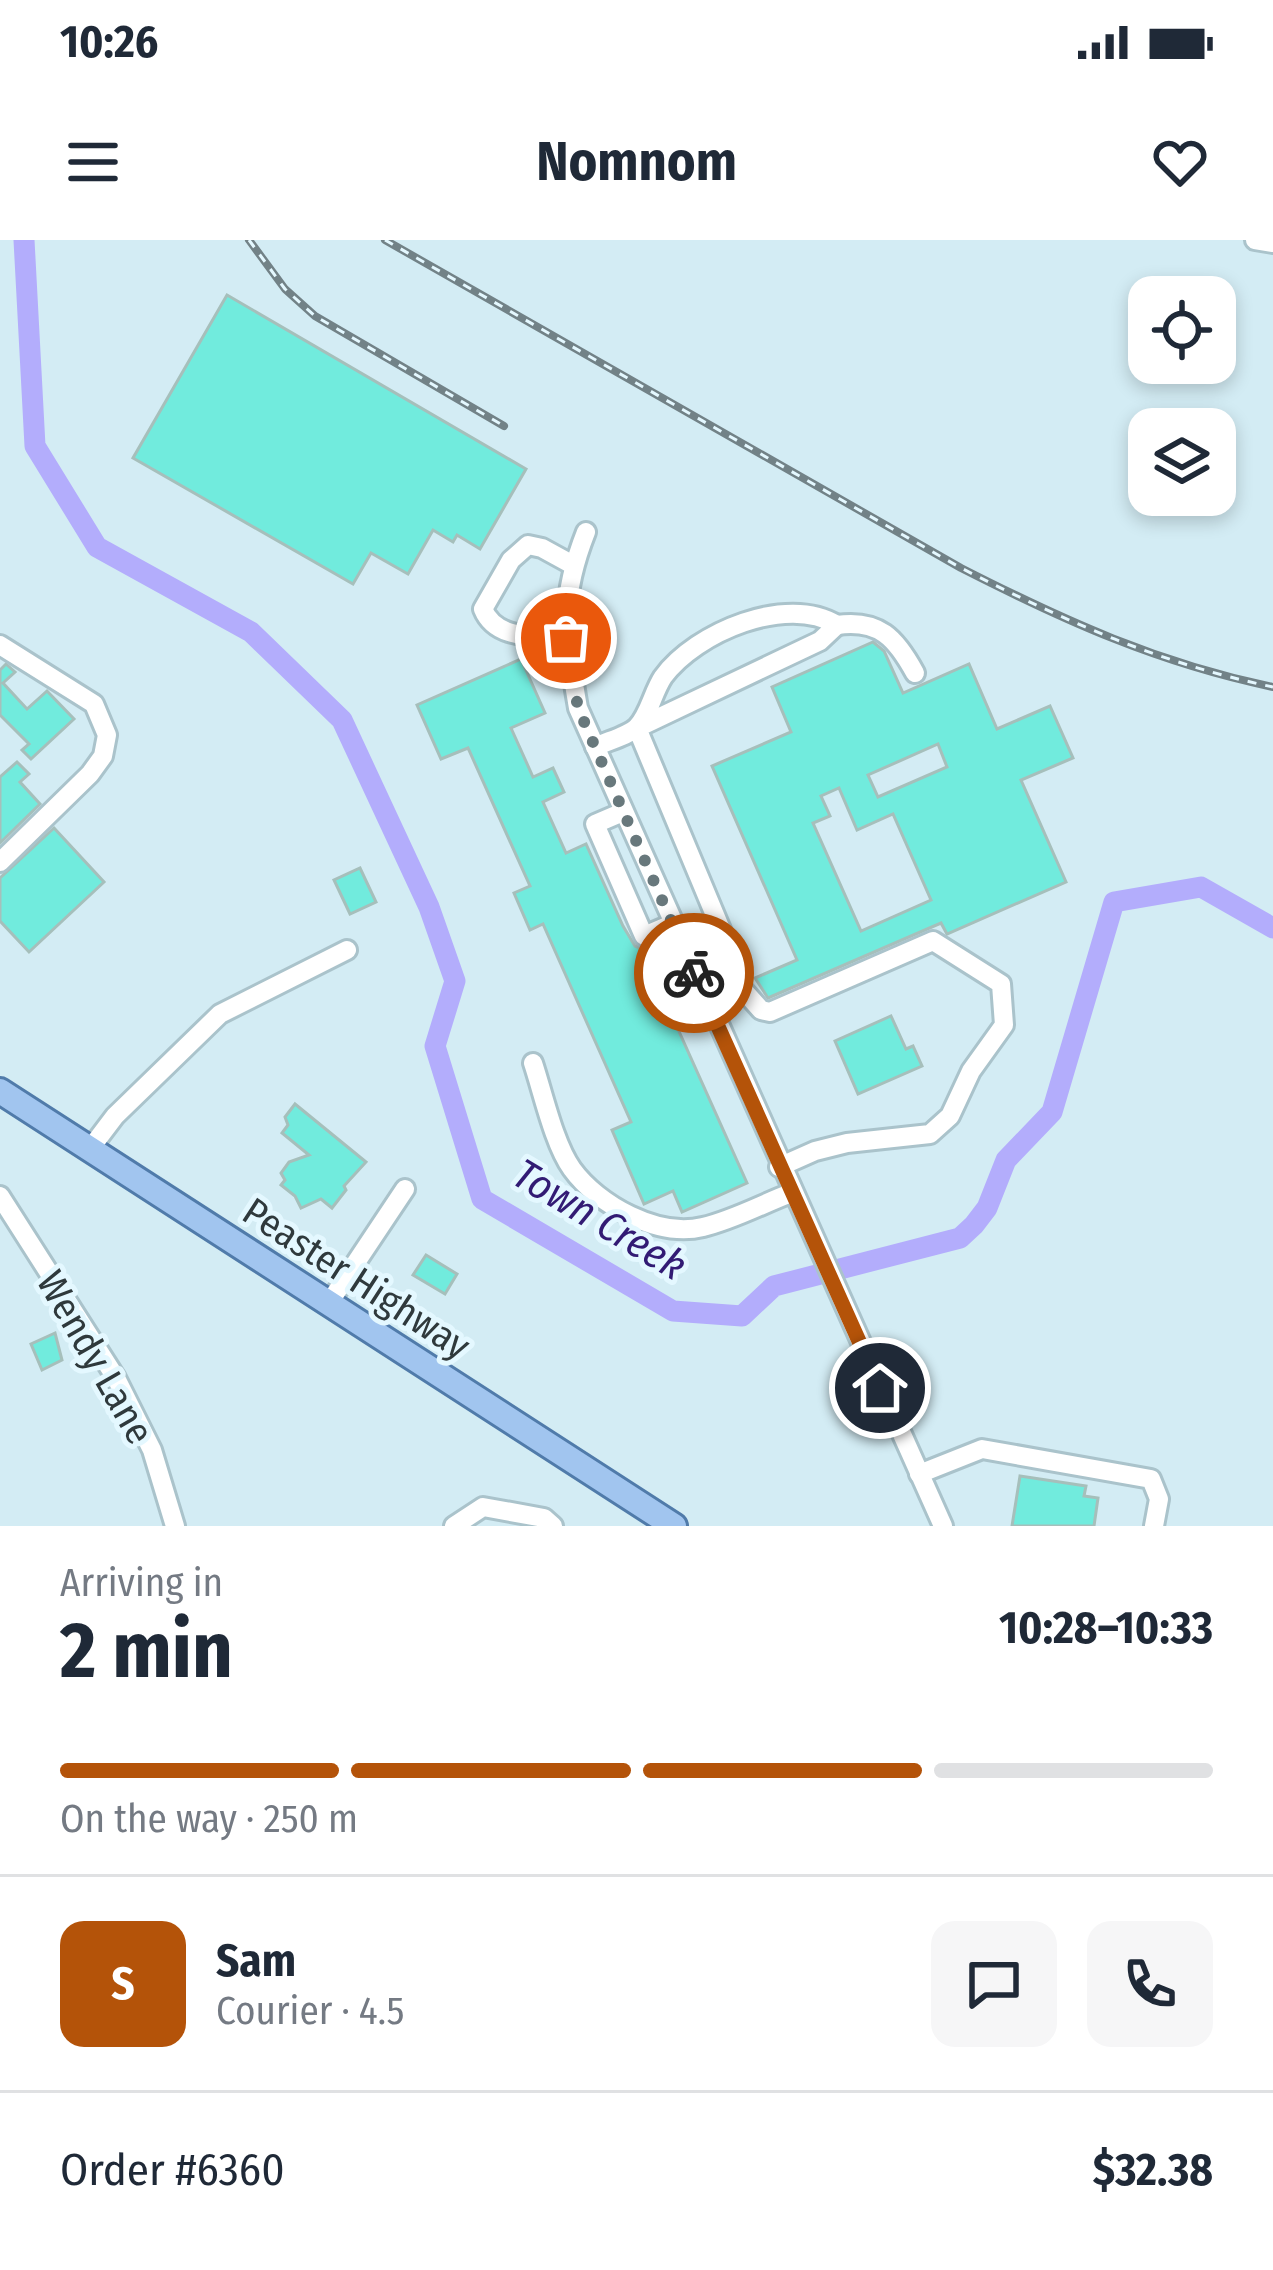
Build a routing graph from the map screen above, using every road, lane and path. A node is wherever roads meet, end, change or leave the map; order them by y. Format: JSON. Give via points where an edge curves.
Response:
{"nodes":[{"id":1,"x":1255,"y":240,"type":"edge"},
{"id":2,"x":1273,"y":243,"type":"edge"},
{"id":3,"x":586,"y":532,"type":"dead end"},
{"id":4,"x":573,"y":565,"type":"junction"},
{"id":5,"x":837,"y":625,"type":"junction"},
{"id":6,"x":566,"y":638,"type":"junction"},
{"id":7,"x":0,"y":645,"type":"edge"},
{"id":8,"x":915,"y":673,"type":"dead end"},
{"id":9,"x":637,"y":728,"type":"junction"},
{"id":10,"x":595,"y":747,"type":"junction"},
{"id":11,"x":623,"y":812,"type":"junction"},
{"id":12,"x":0,"y":862,"type":"edge"},
{"id":13,"x":673,"y":924,"type":"junction"},
{"id":14,"x":346,"y":950,"type":"dead end"},
{"id":15,"x":736,"y":982,"type":"junction"},
{"id":16,"x":704,"y":996,"type":"junction"},
{"id":17,"x":533,"y":1063,"type":"dead end"},
{"id":18,"x":0,"y":1091,"type":"edge"},
{"id":19,"x":90,"y":1149,"type":"junction"},
{"id":20,"x":779,"y":1167,"type":"junction"},
{"id":21,"x":405,"y":1189,"type":"dead end"},
{"id":22,"x":791,"y":1193,"type":"junction"},
{"id":23,"x":0,"y":1196,"type":"edge"},
{"id":24,"x":329,"y":1303,"type":"junction"},
{"id":25,"x":919,"y":1474,"type":"junction"},
{"id":26,"x":175,"y":1526,"type":"edge"},
{"id":27,"x":454,"y":1526,"type":"edge"},
{"id":28,"x":553,"y":1526,"type":"edge"},
{"id":29,"x":674,"y":1526,"type":"edge"},
{"id":30,"x":943,"y":1526,"type":"edge"},
{"id":31,"x":1154,"y":1526,"type":"edge"}],
"edges":[{"from":1,"to":2,"type":"street"},
{"from":3,"to":4,"type":"street"},
{"from":4,"to":6,"type":"street"},
{"from":4,"to":6,"type":"street","via":[[528,545],[483,609],[505,632]]},
{"from":5,"to":8,"type":"street","via":[[889,634]]},
{"from":5,"to":9,"type":"street","via":[[820,641]]},
{"from":5,"to":9,"type":"street","via":[[817,613],[754,618],[708,638],[664,675]]},
{"from":6,"to":10,"type":"street","via":[[578,708]]},
{"from":7,"to":12,"type":"street","via":[[94,704],[107,735],[90,775]]},
{"from":9,"to":10,"type":"street"},
{"from":9,"to":15,"type":"street"},
{"from":10,"to":11,"type":"street"},
{"from":11,"to":13,"type":"street"},
{"from":11,"to":13,"type":"street","via":[[595,824],[644,935]]},
{"from":13,"to":16,"type":"street"},
{"from":14,"to":19,"type":"street","via":[[220,1015]]},
{"from":15,"to":16,"type":"street"},
{"from":15,"to":20,"type":"street","via":[[770,1012],[933,941],[1001,984],[1004,1024],[950,1116],[930,1134],[847,1143]]},
{"from":16,"to":20,"type":"street"},
{"from":17,"to":22,"type":"street","via":[[568,1165],[637,1219],[704,1227]]},
{"from":18,"to":19,"type":"main road","name":"Peaster Highway"},
{"from":19,"to":24,"type":"main road","name":"Peaster Highway"},
{"from":20,"to":22,"type":"street"},
{"from":21,"to":24,"type":"street"},
{"from":22,"to":25,"type":"street"},
{"from":23,"to":26,"type":"street","name":"Wendy Lane","via":[[116,1378],[152,1450]]},
{"from":24,"to":29,"type":"main road","name":"Peaster Highway"},
{"from":25,"to":30,"type":"street"},
{"from":25,"to":31,"type":"street","via":[[982,1449],[1151,1478],[1159,1498]]},
{"from":27,"to":28,"type":"street","via":[[483,1507]]}]}
